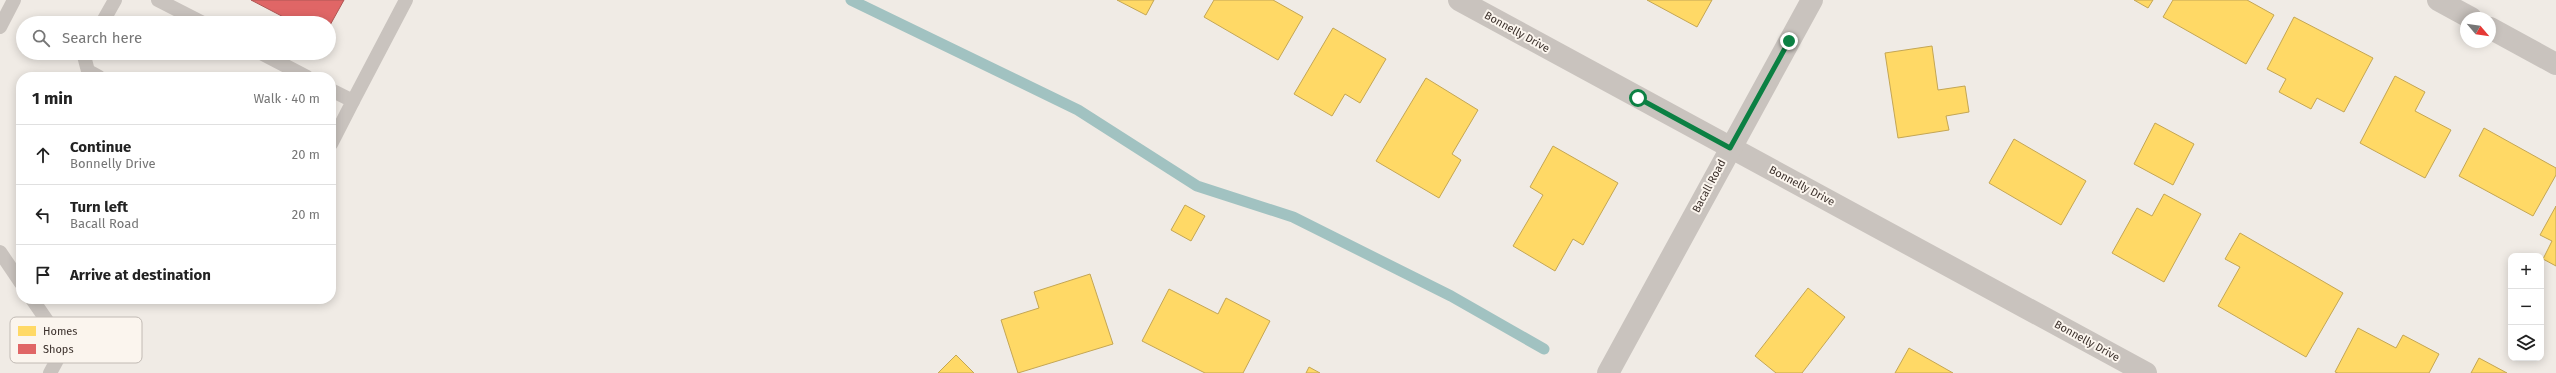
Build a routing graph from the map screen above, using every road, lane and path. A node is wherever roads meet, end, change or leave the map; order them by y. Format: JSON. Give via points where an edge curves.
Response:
{"nodes":[{"id":1,"x":115,"y":0,"type":"edge"},
{"id":2,"x":158,"y":0,"type":"edge"},
{"id":3,"x":406,"y":0,"type":"edge"},
{"id":4,"x":1459,"y":0,"type":"edge"},
{"id":5,"x":1812,"y":0,"type":"edge"},
{"id":6,"x":2438,"y":0,"type":"edge"},
{"id":7,"x":10,"y":2,"type":"edge"},
{"id":8,"x":2460,"y":12,"type":"edge"},
{"id":9,"x":106,"y":16,"type":"edge"},
{"id":10,"x":189,"y":16,"type":"edge"},
{"id":11,"x":0,"y":27,"type":"edge"},
{"id":12,"x":2496,"y":31,"type":"edge"},
{"id":13,"x":85,"y":60,"type":"edge"},
{"id":14,"x":274,"y":60,"type":"edge"},
{"id":15,"x":2556,"y":64,"type":"edge"},
{"id":16,"x":90,"y":72,"type":"edge"},
{"id":17,"x":297,"y":72,"type":"edge"},
{"id":18,"x":336,"y":92,"type":"edge"},
{"id":19,"x":353,"y":101,"type":"junction"},
{"id":20,"x":336,"y":134,"type":"edge"},
{"id":21,"x":1730,"y":148,"type":"junction"},
{"id":22,"x":0,"y":252,"type":"edge"},
{"id":23,"x":16,"y":276,"type":"edge"},
{"id":24,"x":35,"y":304,"type":"edge"},
{"id":25,"x":43,"y":317,"type":"edge"},
{"id":26,"x":55,"y":363,"type":"edge"},
{"id":27,"x":50,"y":373,"type":"edge"},
{"id":28,"x":1608,"y":373,"type":"edge"},
{"id":29,"x":2146,"y":373,"type":"edge"}],
"edges":[{"from":1,"to":9,"type":"lane"},
{"from":2,"to":10,"type":"lane"},
{"from":3,"to":19,"type":"lane"},
{"from":4,"to":21,"type":"street","name":"Bonnelly Drive"},
{"from":5,"to":21,"type":"street","name":"Bacall Road"},
{"from":6,"to":8,"type":"street"},
{"from":7,"to":11,"type":"lane"},
{"from":12,"to":15,"type":"street"},
{"from":13,"to":16,"type":"lane"},
{"from":14,"to":17,"type":"lane"},
{"from":18,"to":19,"type":"lane"},
{"from":19,"to":20,"type":"lane"},
{"from":21,"to":28,"type":"street","name":"Bacall Road"},
{"from":21,"to":29,"type":"street","name":"Bonnelly Drive"},
{"from":22,"to":23,"type":"lane"},
{"from":24,"to":25,"type":"lane"},
{"from":26,"to":27,"type":"lane"}]}
